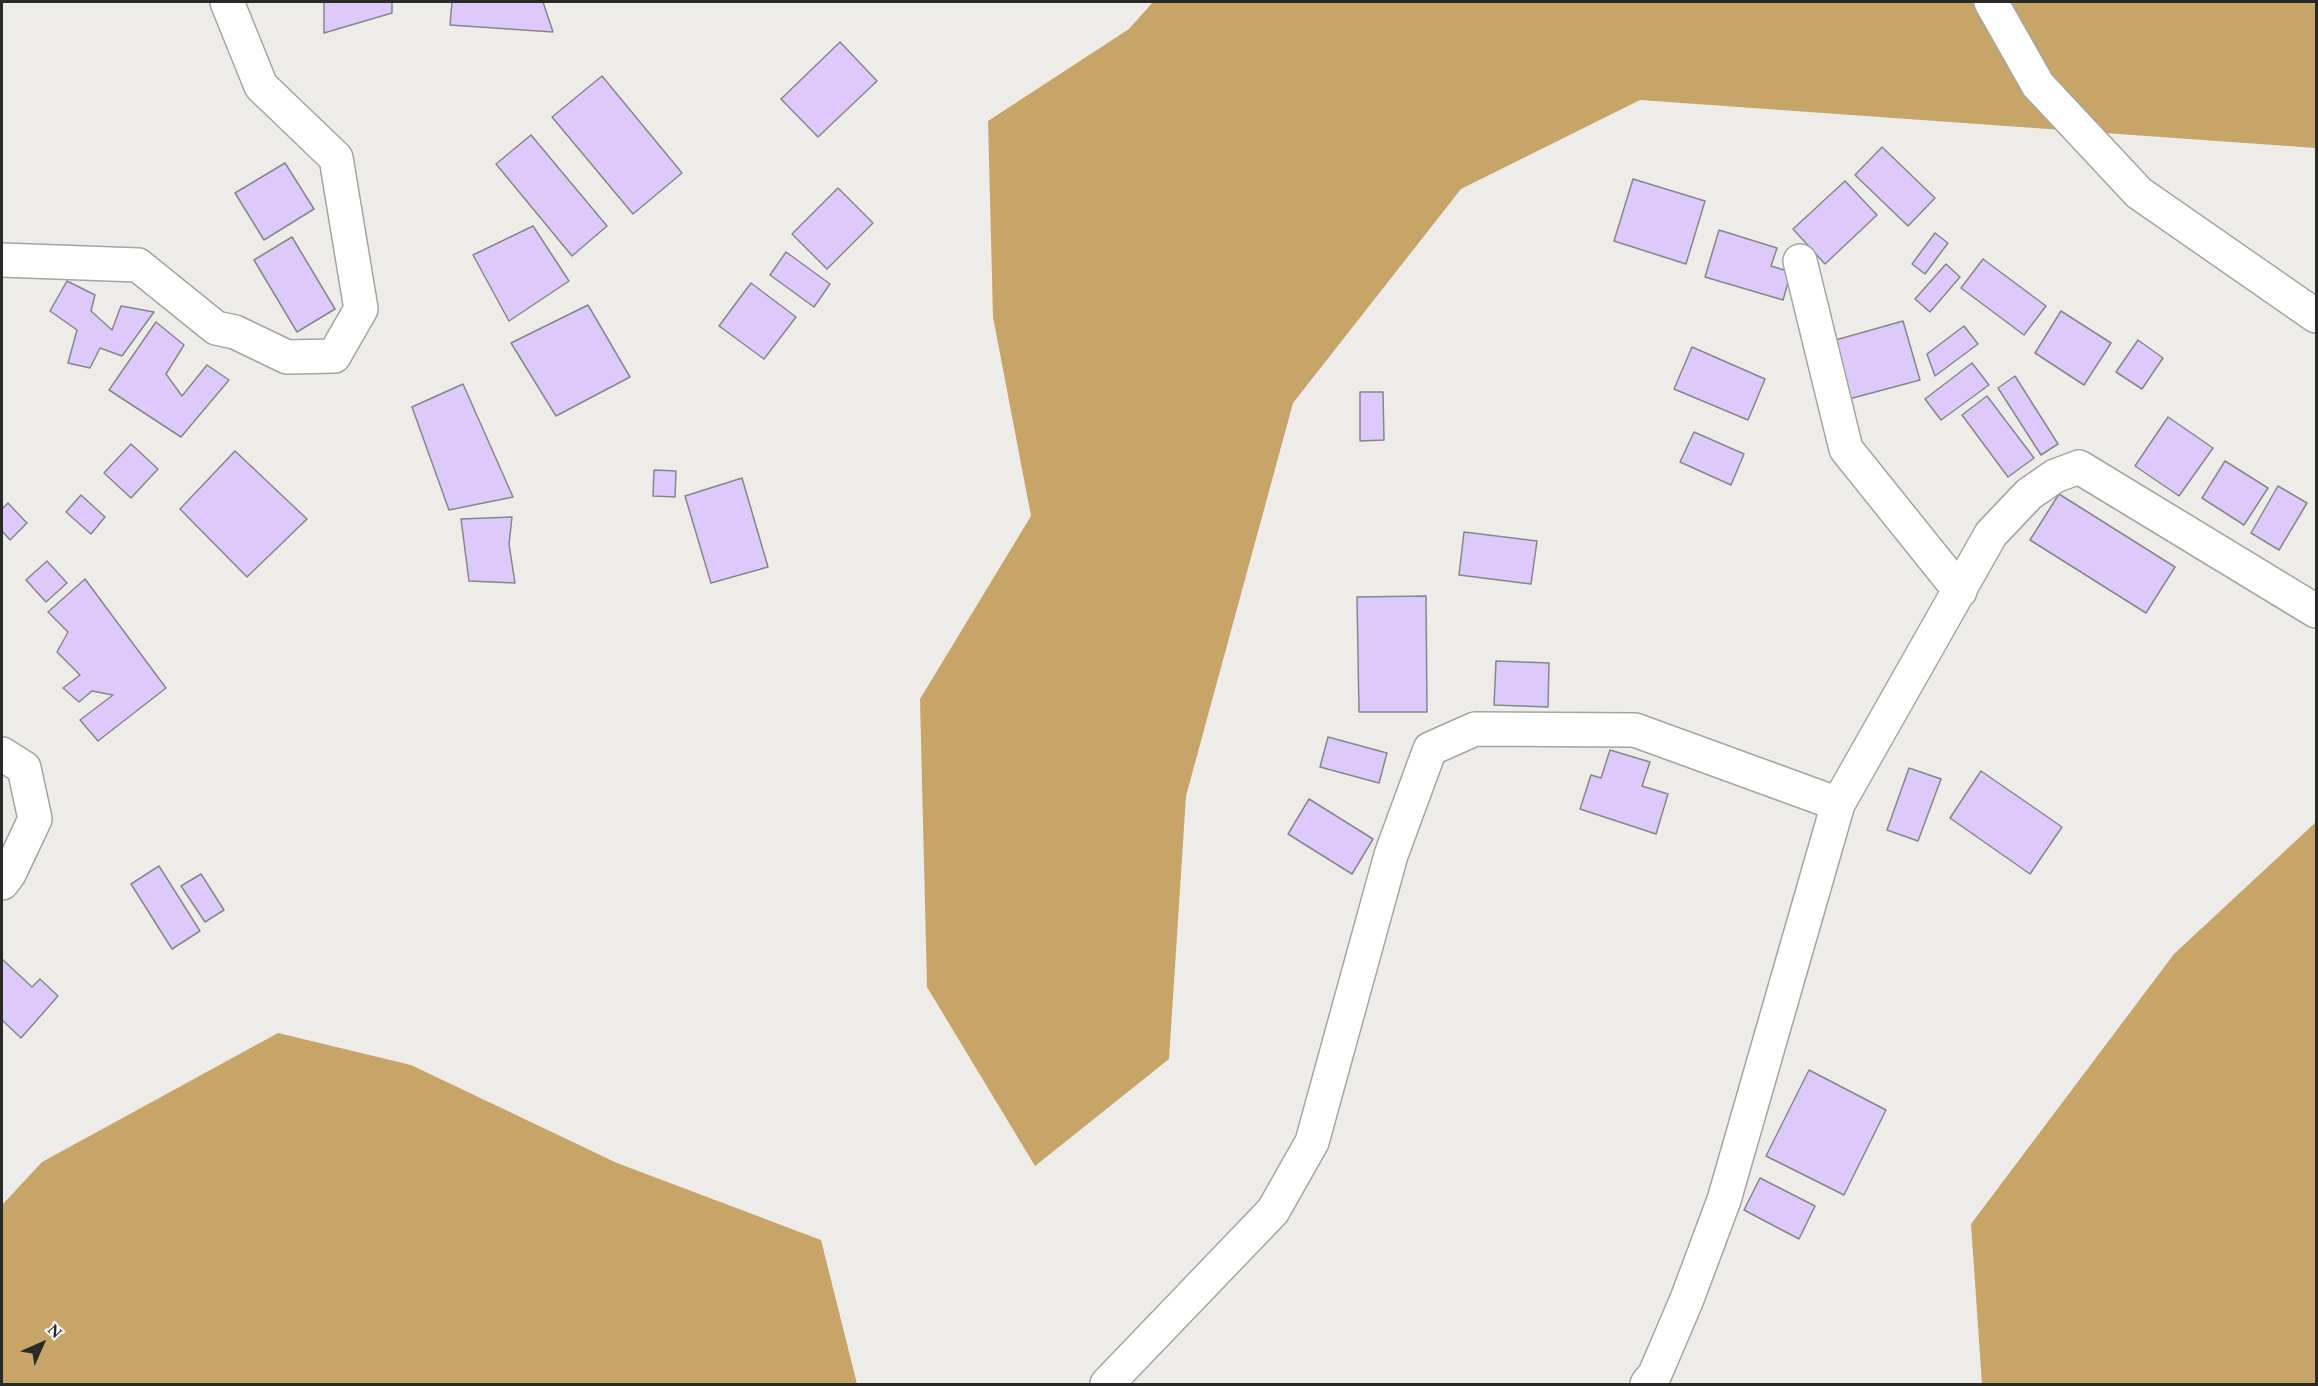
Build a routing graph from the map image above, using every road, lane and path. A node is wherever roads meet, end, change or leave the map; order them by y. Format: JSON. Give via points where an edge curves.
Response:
{"nodes":[{"id":1,"x":227,"y":2,"type":"edge"},
{"id":2,"x":1991,"y":2,"type":"edge"},
{"id":3,"x":2,"y":260,"type":"edge"},
{"id":4,"x":1800,"y":261,"type":"dead end"},
{"id":5,"x":2316,"y":316,"type":"edge"},
{"id":6,"x":1960,"y":591,"type":"junction"},
{"id":7,"x":2316,"y":611,"type":"edge"},
{"id":8,"x":2,"y":754,"type":"edge"},
{"id":9,"x":1838,"y":804,"type":"junction"},
{"id":10,"x":2,"y":882,"type":"edge"},
{"id":11,"x":1107,"y":1384,"type":"edge"},
{"id":12,"x":1647,"y":1384,"type":"edge"}],
"edges":[{"from":1,"to":3,"type":"street","via":[[261,86],[336,158],[361,309],[334,356],[288,357],[235,332],[216,328],[138,265]]},
{"from":2,"to":5,"type":"street","via":[[2038,85],[2139,193]]},
{"from":4,"to":6,"type":"street","via":[[1846,449]]},
{"from":6,"to":7,"type":"street","via":[[1991,534],[2029,494],[2055,476],[2079,467]]},
{"from":6,"to":9,"type":"street"},
{"from":8,"to":10,"type":"street","via":[[24,768],[35,819]]},
{"from":9,"to":11,"type":"street","via":[[1635,730],[1475,729],[1430,749],[1391,855],[1312,1142],[1273,1210]]},
{"from":9,"to":12,"type":"street","via":[[1725,1200],[1687,1299]]}]}
